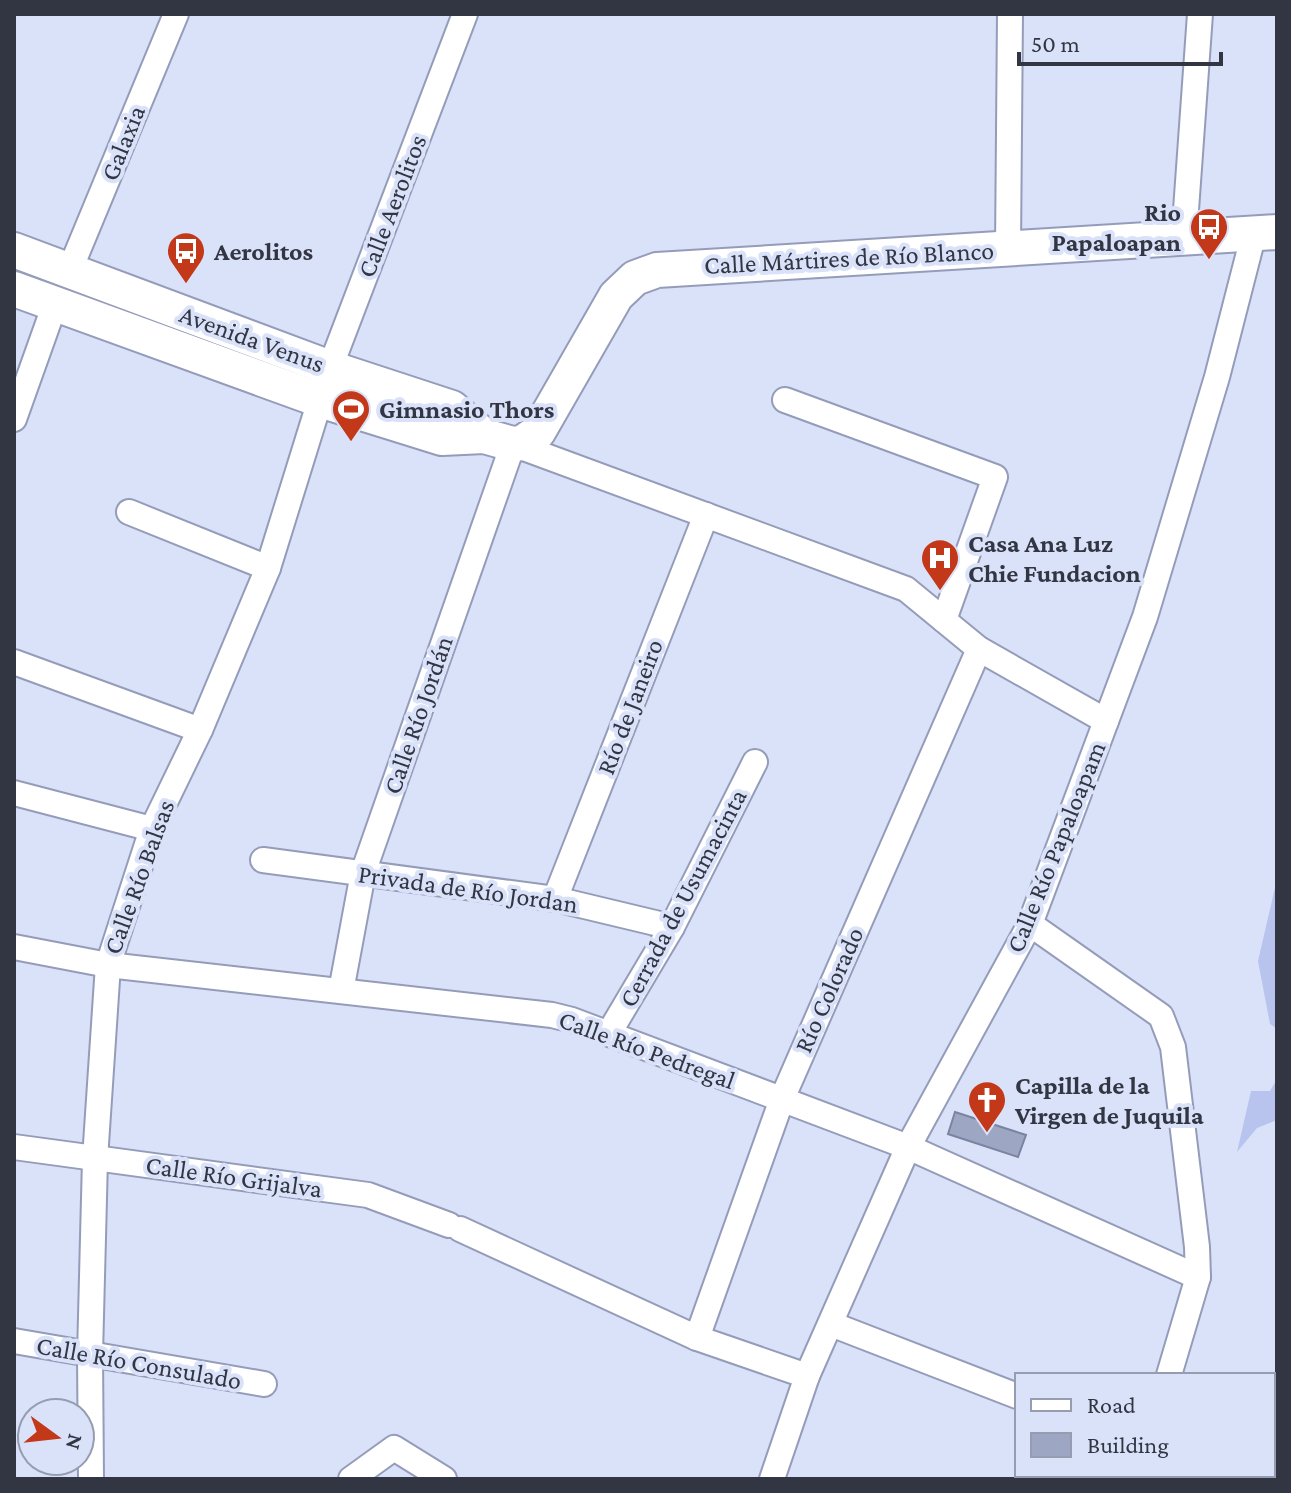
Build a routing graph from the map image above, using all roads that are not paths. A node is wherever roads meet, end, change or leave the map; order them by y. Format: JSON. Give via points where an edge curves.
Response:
{"nodes":[{"id":1,"x":176,"y":14,"type":"edge"},
{"id":2,"x":465,"y":14,"type":"edge"},
{"id":3,"x":1010,"y":14,"type":"edge"},
{"id":4,"x":1200,"y":14,"type":"edge"},
{"id":5,"x":1266,"y":233,"type":"edge"},
{"id":6,"x":1184,"y":238,"type":"junction"},
{"id":7,"x":1008,"y":248,"type":"junction"},
{"id":8,"x":14,"y":250,"type":"edge"},
{"id":9,"x":69,"y":272,"type":"junction"},
{"id":10,"x":14,"y":289,"type":"edge"},
{"id":11,"x":55,"y":304,"type":"junction"},
{"id":12,"x":330,"y":368,"type":"junction"},
{"id":13,"x":320,"y":400,"type":"junction"},
{"id":14,"x":785,"y":400,"type":"dead end"},
{"id":15,"x":14,"y":419,"type":"edge"},
{"id":16,"x":498,"y":440,"type":"junction"},
{"id":17,"x":129,"y":512,"type":"dead end"},
{"id":18,"x":706,"y":515,"type":"junction"},
{"id":19,"x":268,"y":568,"type":"junction"},
{"id":20,"x":944,"y":620,"type":"junction"},
{"id":21,"x":979,"y":649,"type":"junction"},
{"id":22,"x":14,"y":662,"type":"edge"},
{"id":23,"x":1106,"y":721,"type":"junction"},
{"id":24,"x":200,"y":730,"type":"junction"},
{"id":25,"x":755,"y":762,"type":"dead end"},
{"id":26,"x":14,"y":793,"type":"edge"},
{"id":27,"x":152,"y":829,"type":"junction"},
{"id":28,"x":263,"y":860,"type":"dead end"},
{"id":29,"x":363,"y":873,"type":"junction"},
{"id":30,"x":555,"y":899,"type":"junction"},
{"id":31,"x":1030,"y":924,"type":"junction"},
{"id":32,"x":672,"y":927,"type":"junction"},
{"id":33,"x":14,"y":947,"type":"edge"},
{"id":34,"x":108,"y":965,"type":"junction"},
{"id":35,"x":341,"y":991,"type":"junction"},
{"id":36,"x":609,"y":1033,"type":"junction"},
{"id":37,"x":782,"y":1099,"type":"junction"},
{"id":38,"x":14,"y":1147,"type":"edge"},
{"id":39,"x":908,"y":1147,"type":"junction"},
{"id":40,"x":95,"y":1159,"type":"junction"},
{"id":41,"x":1198,"y":1277,"type":"junction"},
{"id":42,"x":831,"y":1324,"type":"junction"},
{"id":43,"x":697,"y":1338,"type":"junction"},
{"id":44,"x":14,"y":1341,"type":"edge"},
{"id":45,"x":90,"y":1355,"type":"junction"},
{"id":46,"x":1170,"y":1373,"type":"edge"},
{"id":47,"x":807,"y":1376,"type":"junction"},
{"id":48,"x":264,"y":1384,"type":"dead end"},
{"id":49,"x":1015,"y":1395,"type":"edge"},
{"id":50,"x":91,"y":1479,"type":"edge"},
{"id":51,"x":351,"y":1479,"type":"edge"},
{"id":52,"x":444,"y":1479,"type":"edge"},
{"id":53,"x":772,"y":1479,"type":"edge"}],
"edges":[{"from":1,"to":9,"type":"street","name":"Galaxia"},
{"from":2,"to":12,"type":"street","name":"Calle Aerolitos"},
{"from":3,"to":7,"type":"street"},
{"from":4,"to":6,"type":"street"},
{"from":5,"to":6,"type":"main road","name":"Calle Mártires de Río Blanco"},
{"from":5,"to":23,"type":"street","name":"Calle Río Papaloapam","via":[[1145,617]]},
{"from":6,"to":7,"type":"main road","name":"Calle Mártires de Río Blanco"},
{"from":7,"to":16,"type":"main road","name":"Calle Mártires de Río Blanco","via":[[646,273],[616,296],[538,432],[527,441]]},
{"from":8,"to":9,"type":"main road","name":"Avenida Venus"},
{"from":9,"to":12,"type":"main road","name":"Avenida Venus"},
{"from":10,"to":11,"type":"main road","name":"Avenida Venus"},
{"from":11,"to":13,"type":"main road","name":"Avenida Venus"},
{"from":11,"to":15,"type":"street"},
{"from":12,"to":13,"type":"street","name":"Calle Aerolitos"},
{"from":12,"to":16,"type":"main road","name":"Avenida Venus","via":[[452,408]]},
{"from":13,"to":16,"type":"main road","name":"Avenida Venus","via":[[442,438]]},
{"from":13,"to":19,"type":"street","name":"Calle Río Balsas"},
{"from":14,"to":20,"type":"street","via":[[995,477]]},
{"from":16,"to":18,"type":"street"},
{"from":16,"to":29,"type":"street","name":"Calle Río Jordán"},
{"from":17,"to":19,"type":"street"},
{"from":18,"to":20,"type":"street","via":[[906,589]]},
{"from":18,"to":30,"type":"street","name":"Río de Janeiro"},
{"from":19,"to":24,"type":"street","name":"Calle Río Balsas"},
{"from":20,"to":21,"type":"street"},
{"from":21,"to":23,"type":"street"},
{"from":21,"to":37,"type":"street","name":"Río Colorado"},
{"from":22,"to":24,"type":"street"},
{"from":23,"to":31,"type":"street","name":"Calle Río Papaloapam"},
{"from":24,"to":27,"type":"street","name":"Calle Río Balsas"},
{"from":25,"to":32,"type":"street","name":"Cerrada de Usumacinta"},
{"from":26,"to":27,"type":"street"},
{"from":27,"to":34,"type":"street","name":"Calle Río Balsas"},
{"from":28,"to":29,"type":"street","name":"Privada de Río Jordan"},
{"from":29,"to":30,"type":"street","name":"Privada de Río Jordan"},
{"from":29,"to":35,"type":"street","name":"Calle Río Jordán"},
{"from":30,"to":32,"type":"street","name":"Privada de Río Jordan"},
{"from":31,"to":39,"type":"street","name":"Calle Río Papaloapam"},
{"from":31,"to":41,"type":"street","via":[[1161,1016],[1173,1047]]},
{"from":32,"to":36,"type":"street","name":"Cerrada de Usumacinta"},
{"from":33,"to":34,"type":"street","name":"Calle Río Pedregal"},
{"from":34,"to":35,"type":"street","name":"Calle Río Pedregal"},
{"from":34,"to":40,"type":"street","name":"Calle Río Balsas"},
{"from":35,"to":36,"type":"street","name":"Calle Río Pedregal","via":[[552,1015]]},
{"from":36,"to":37,"type":"street","name":"Calle Río Pedregal"},
{"from":37,"to":39,"type":"street","name":"Calle Río Pedregal"},
{"from":37,"to":43,"type":"street","name":"Río Colorado"},
{"from":38,"to":40,"type":"street","name":"Calle Río Grijalva"},
{"from":39,"to":41,"type":"street","name":"Calle Río Pedregal"},
{"from":39,"to":42,"type":"street","name":"Calle Río Papaloapam"},
{"from":40,"to":43,"type":"street","name":"Calle Río Grijalva","via":[[368,1195],[455,1227]]},
{"from":40,"to":45,"type":"street","name":"Calle Río Balsas"},
{"from":41,"to":46,"type":"street"},
{"from":42,"to":47,"type":"street","name":"Calle Río Papaloapam"},
{"from":42,"to":49,"type":"street"},
{"from":43,"to":47,"type":"street","name":"Calle Río Grijalva"},
{"from":44,"to":45,"type":"street","name":"Calle Río Consulado"},
{"from":45,"to":48,"type":"street","name":"Calle Río Consulado"},
{"from":45,"to":50,"type":"street","name":"Calle Río Balsas"},
{"from":47,"to":53,"type":"street","name":"Calle Río Papaloapam"},
{"from":51,"to":52,"type":"street","via":[[394,1448]]}]}
